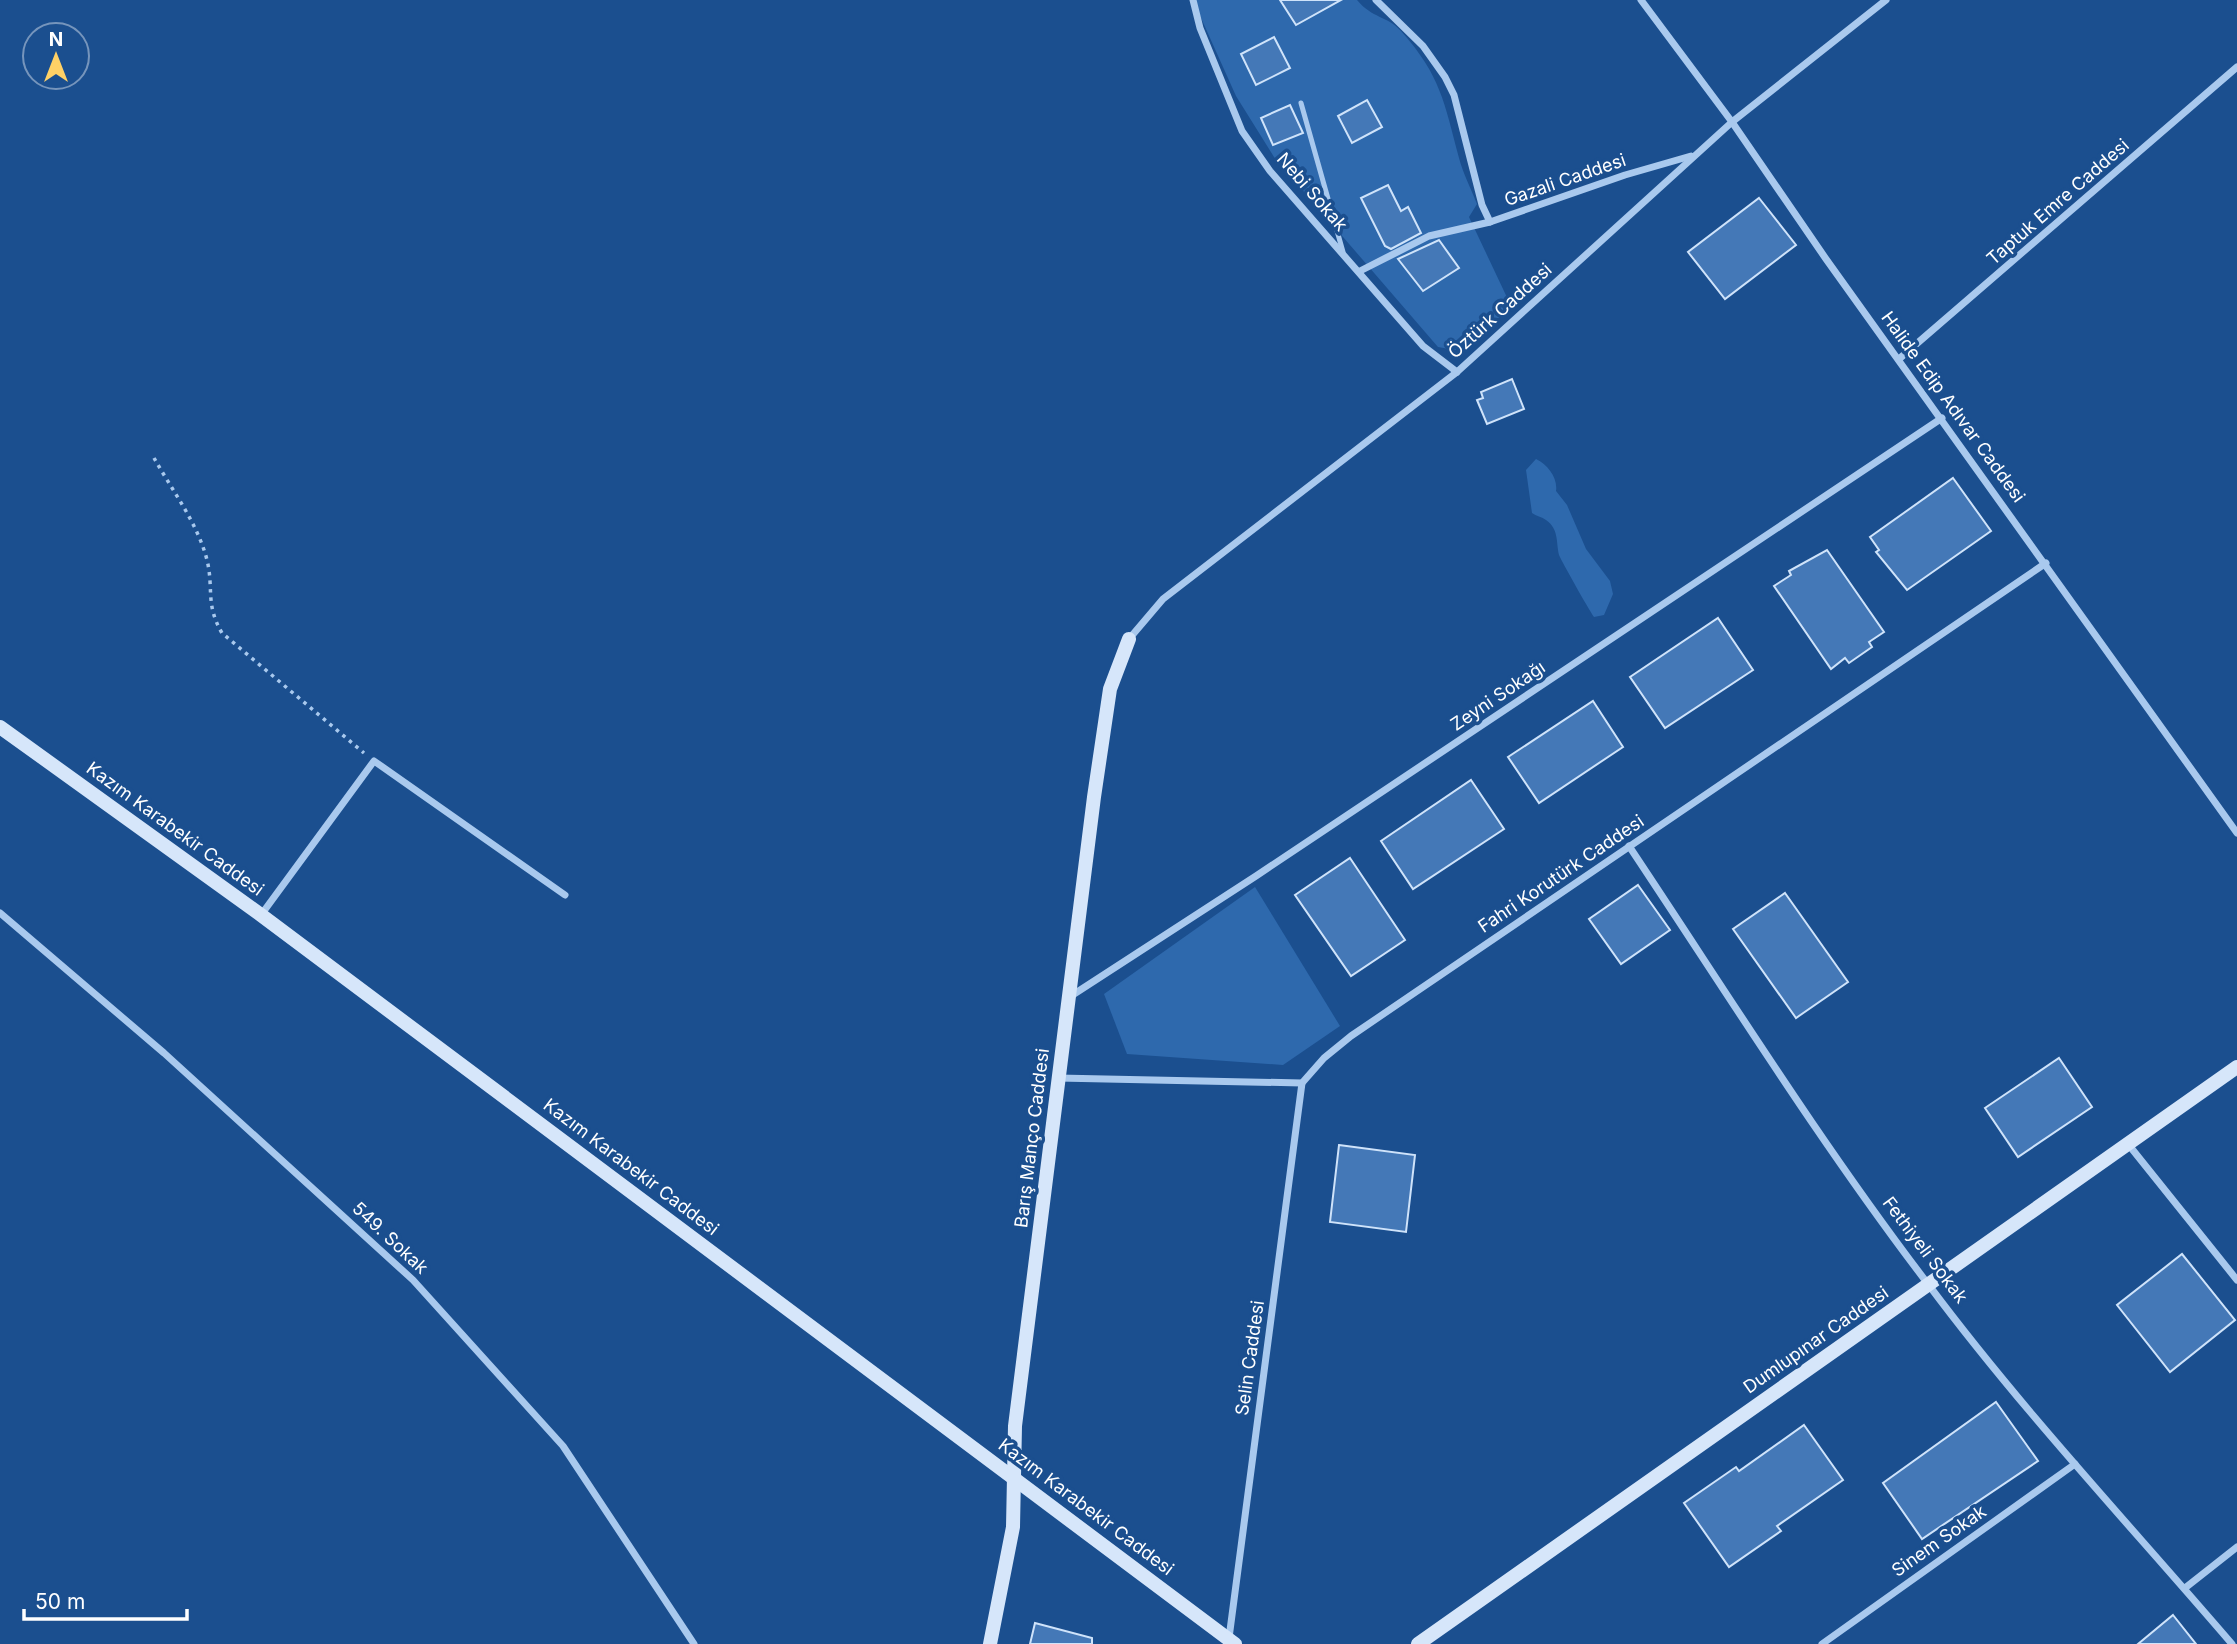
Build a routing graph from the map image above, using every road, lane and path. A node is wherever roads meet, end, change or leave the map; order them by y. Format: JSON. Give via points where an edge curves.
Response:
{"nodes":[{"id":1,"x":1193,"y":0,"type":"edge"},
{"id":2,"x":1376,"y":0,"type":"edge"},
{"id":3,"x":1641,"y":0,"type":"edge"},
{"id":4,"x":1886,"y":0,"type":"edge"},
{"id":5,"x":2237,"y":67,"type":"edge"},
{"id":6,"x":1301,"y":103,"type":"dead end"},
{"id":7,"x":1732,"y":122,"type":"junction"},
{"id":8,"x":1696,"y":155,"type":"junction"},
{"id":9,"x":1490,"y":222,"type":"junction"},
{"id":10,"x":1343,"y":252,"type":"junction"},
{"id":11,"x":1360,"y":271,"type":"junction"},
{"id":12,"x":1899,"y":359,"type":"junction"},
{"id":13,"x":1457,"y":372,"type":"junction"},
{"id":14,"x":1942,"y":418,"type":"junction"},
{"id":15,"x":154,"y":458,"type":"dead end"},
{"id":16,"x":2046,"y":563,"type":"junction"},
{"id":17,"x":1129,"y":639,"type":"joint"},
{"id":18,"x":0,"y":727,"type":"edge"},
{"id":19,"x":374,"y":761,"type":"junction"},
{"id":20,"x":2237,"y":833,"type":"edge"},
{"id":21,"x":1629,"y":846,"type":"junction"},
{"id":22,"x":565,"y":895,"type":"dead end"},
{"id":23,"x":0,"y":913,"type":"edge"},
{"id":24,"x":261,"y":915,"type":"junction"},
{"id":25,"x":1069,"y":996,"type":"junction"},
{"id":26,"x":2237,"y":1067,"type":"edge"},
{"id":27,"x":1058,"y":1078,"type":"junction"},
{"id":28,"x":1302,"y":1083,"type":"junction"},
{"id":29,"x":2128,"y":1144,"type":"junction"},
{"id":30,"x":2237,"y":1280,"type":"edge"},
{"id":31,"x":1928,"y":1285,"type":"junction"},
{"id":32,"x":2075,"y":1464,"type":"junction"},
{"id":33,"x":1015,"y":1477,"type":"junction"},
{"id":34,"x":2237,"y":1547,"type":"edge"},
{"id":35,"x":2185,"y":1588,"type":"junction"},
{"id":36,"x":1232,"y":1641,"type":"edge"},
{"id":37,"x":694,"y":1644,"type":"edge"},
{"id":38,"x":990,"y":1644,"type":"edge"},
{"id":39,"x":1418,"y":1644,"type":"edge"},
{"id":40,"x":1822,"y":1644,"type":"edge"},
{"id":41,"x":2232,"y":1644,"type":"edge"}],
"edges":[{"from":1,"to":10,"type":"street","name":"Nebi Sokak","via":[[1242,131],[1270,171]]},
{"from":2,"to":9,"type":"street","name":"Gazali Caddesi","via":[[1423,46],[1445,77]]},
{"from":3,"to":7,"type":"street","name":"Halide Edip Adıvar Caddesi"},
{"from":4,"to":7,"type":"street","name":"Öztürk Caddesi"},
{"from":5,"to":12,"type":"street","name":"Taptuk Emre Caddesi"},
{"from":6,"to":10,"type":"lane"},
{"from":7,"to":8,"type":"street","name":"Öztürk Caddesi"},
{"from":7,"to":12,"type":"street","name":"Halide Edip Adıvar Caddesi"},
{"from":8,"to":9,"type":"street","name":"Gazali Caddesi"},
{"from":8,"to":13,"type":"street","name":"Öztürk Caddesi"},
{"from":9,"to":11,"type":"street","via":[[1429,236]]},
{"from":10,"to":11,"type":"street","name":"Nebi Sokak"},
{"from":11,"to":13,"type":"street","name":"Nebi Sokak","via":[[1423,346]]},
{"from":12,"to":14,"type":"street","name":"Halide Edip Adıvar Caddesi"},
{"from":13,"to":17,"type":"street","name":"Öztürk Caddesi","via":[[1163,599]]},
{"from":14,"to":16,"type":"street","name":"Halide Edip Adıvar Caddesi"},
{"from":14,"to":25,"type":"street","name":"Zeyni Sokağı"},
{"from":15,"to":19,"type":"path","via":[[207,560],[212,615],[222,633]]},
{"from":16,"to":20,"type":"street","name":"Halide Edip Adıvar Caddesi"},
{"from":16,"to":21,"type":"street","name":"Fahri Korutürk Caddesi"},
{"from":17,"to":25,"type":"street","name":"Barış Manço Caddesi","via":[[1110,689]]},
{"from":18,"to":24,"type":"street","name":"Kazım Karabekir Caddesi"},
{"from":19,"to":22,"type":"street"},
{"from":19,"to":24,"type":"street"},
{"from":21,"to":28,"type":"street","name":"Fahri Korutürk Caddesi","via":[[1351,1037]]},
{"from":21,"to":31,"type":"street","name":"Fethiyeli Sokak"},
{"from":23,"to":37,"type":"street","name":"549. Sokak","via":[[164,1053],[413,1280],[563,1446]]},
{"from":24,"to":33,"type":"street","name":"Kazım Karabekir Caddesi"},
{"from":25,"to":27,"type":"street","name":"Barış Manço Caddesi"},
{"from":26,"to":29,"type":"street","name":"Dumlupınar Caddesi"},
{"from":27,"to":28,"type":"street"},
{"from":27,"to":33,"type":"street","name":"Barış Manço Caddesi","via":[[1015,1426]]},
{"from":28,"to":36,"type":"street","name":"Selin Caddesi"},
{"from":29,"to":30,"type":"street"},
{"from":29,"to":31,"type":"street","name":"Dumlupınar Caddesi"},
{"from":31,"to":32,"type":"street","name":"Fethiyeli Sokak"},
{"from":31,"to":39,"type":"street","name":"Dumlupınar Caddesi"},
{"from":32,"to":35,"type":"street","name":"Fethiyeli Sokak"},
{"from":32,"to":40,"type":"street","name":"Sinem Sokak"},
{"from":33,"to":36,"type":"street","name":"Kazım Karabekir Caddesi"},
{"from":33,"to":38,"type":"street","name":"Barış Manço Caddesi","via":[[1013,1527]]},
{"from":34,"to":35,"type":"street"},
{"from":35,"to":41,"type":"street","name":"Fethiyeli Sokak"}]}
